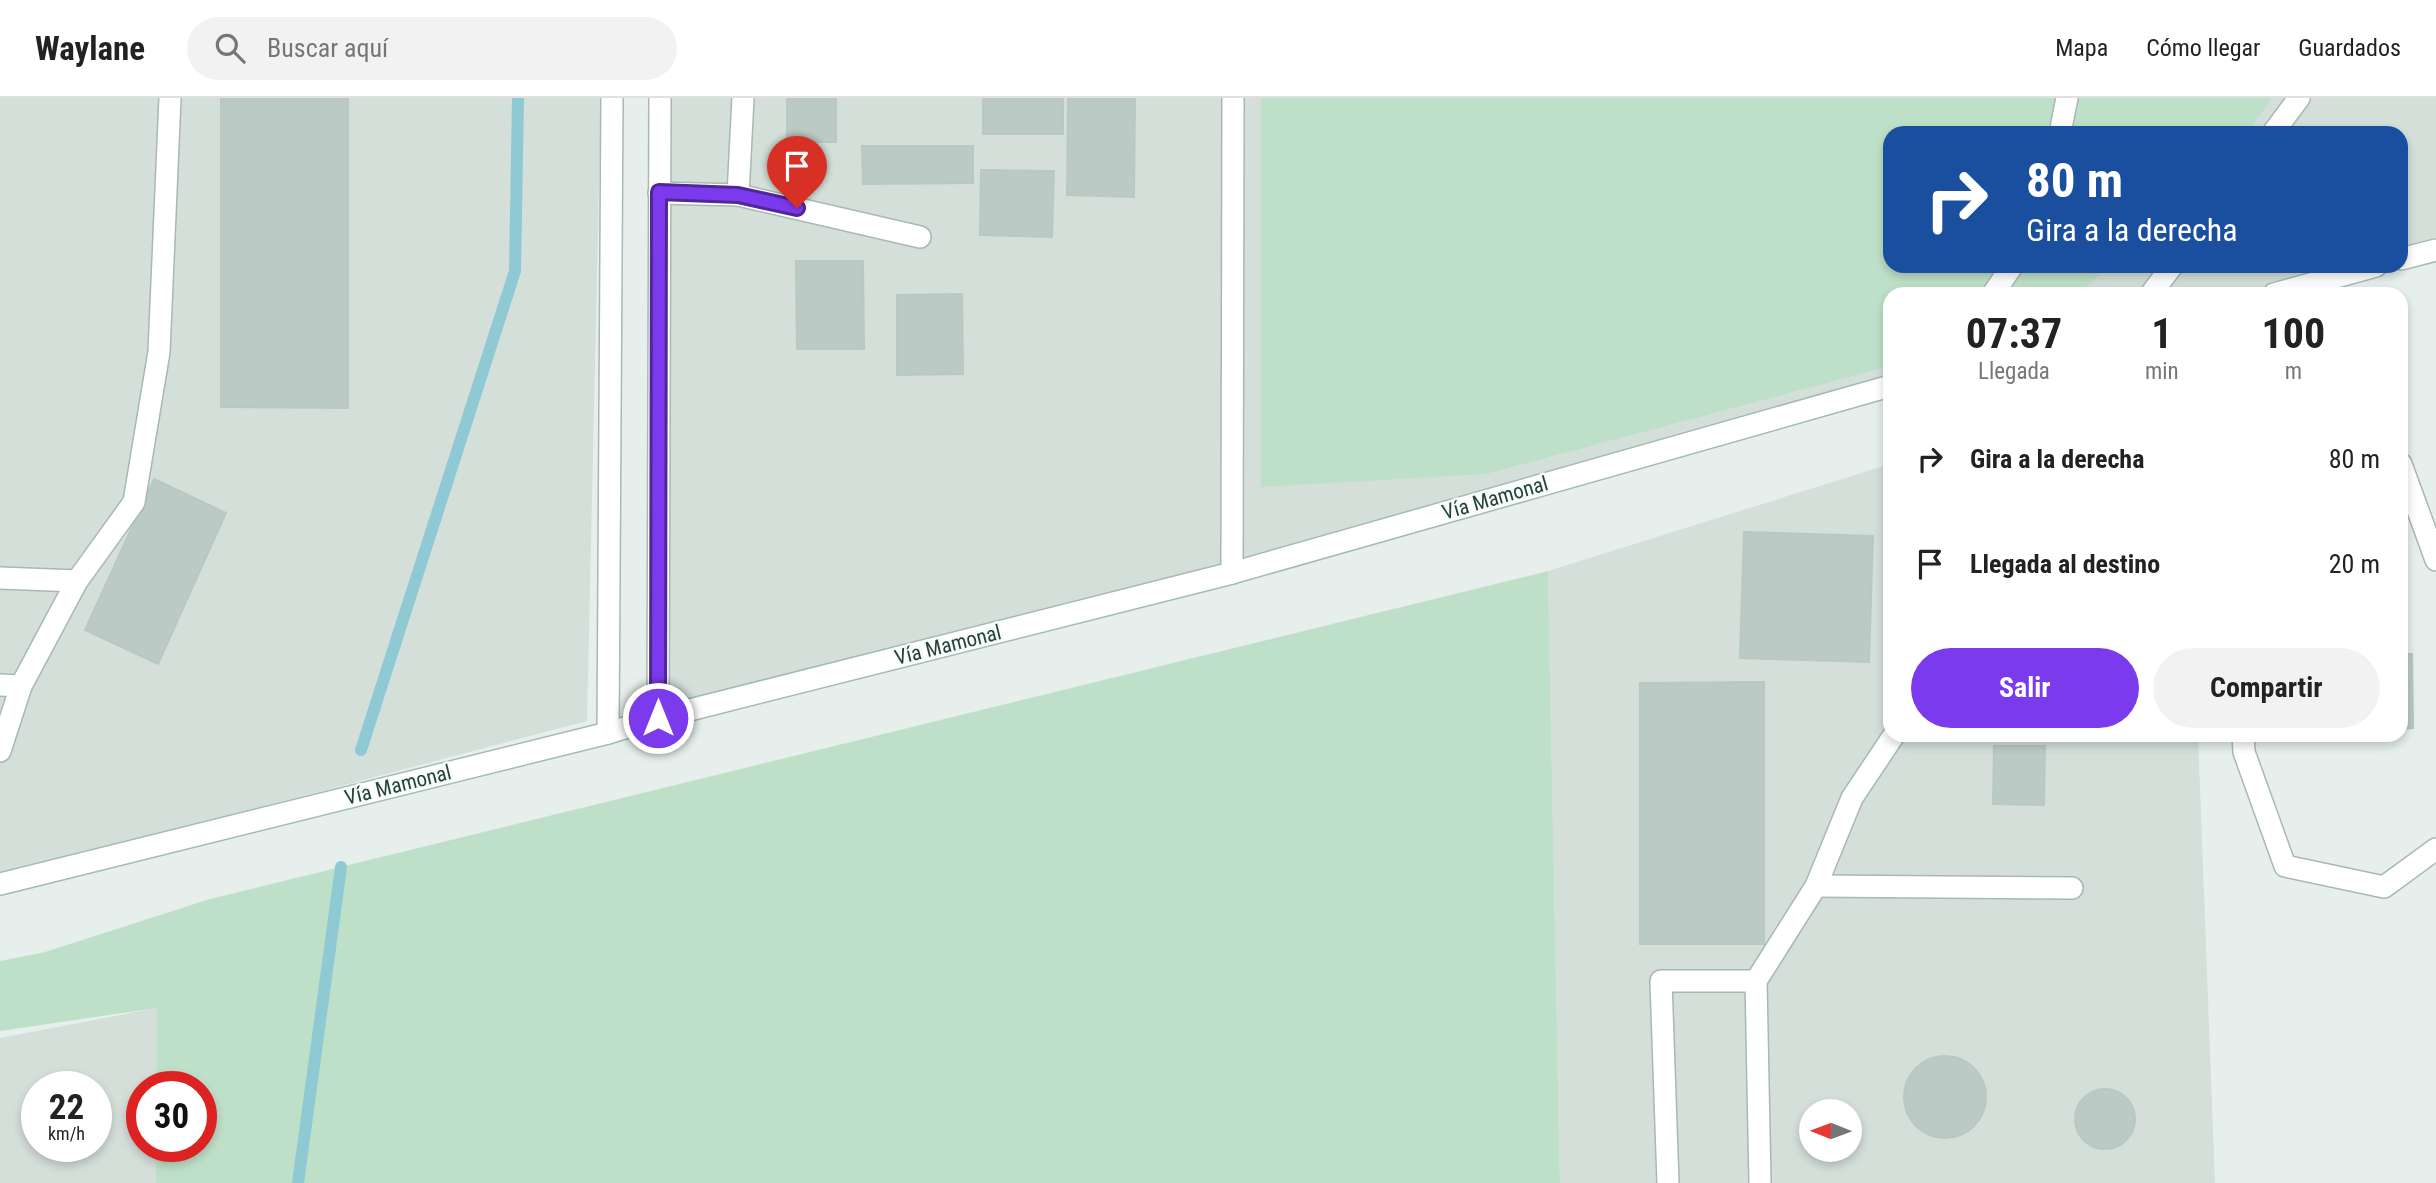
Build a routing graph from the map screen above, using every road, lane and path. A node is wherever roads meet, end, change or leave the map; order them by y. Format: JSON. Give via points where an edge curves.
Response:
{"nodes":[{"id":1,"x":170,"y":98,"type":"edge"},
{"id":2,"x":612,"y":98,"type":"edge"},
{"id":3,"x":660,"y":98,"type":"edge"},
{"id":4,"x":743,"y":98,"type":"edge"},
{"id":5,"x":1233,"y":98,"type":"edge"},
{"id":6,"x":2067,"y":98,"type":"edge"},
{"id":7,"x":2299,"y":98,"type":"edge"},
{"id":8,"x":2061,"y":126,"type":"edge"},
{"id":9,"x":2278,"y":126,"type":"edge"},
{"id":10,"x":659,"y":192,"type":"junction"},
{"id":11,"x":738,"y":195,"type":"junction"},
{"id":12,"x":919,"y":237,"type":"dead end"},
{"id":13,"x":2436,"y":250,"type":"edge"},
{"id":14,"x":2408,"y":257,"type":"edge"},
{"id":15,"x":2362,"y":273,"type":"edge"},
{"id":16,"x":2336,"y":286,"type":"edge"},
{"id":17,"x":1883,"y":388,"type":"edge"},
{"id":18,"x":2408,"y":483,"type":"edge"},
{"id":19,"x":2436,"y":560,"type":"edge"},
{"id":20,"x":1232,"y":573,"type":"junction"},
{"id":21,"x":0,"y":578,"type":"edge"},
{"id":22,"x":77,"y":581,"type":"junction"},
{"id":23,"x":11,"y":686,"type":"edge"},
{"id":24,"x":658,"y":718,"type":"junction"},
{"id":25,"x":608,"y":733,"type":"junction"},
{"id":26,"x":1889,"y":742,"type":"edge"},
{"id":27,"x":2243,"y":742,"type":"edge"},
{"id":28,"x":0,"y":751,"type":"edge"},
{"id":29,"x":2436,"y":849,"type":"edge"},
{"id":30,"x":0,"y":884,"type":"edge"},
{"id":31,"x":1816,"y":886,"type":"junction"},
{"id":32,"x":2072,"y":888,"type":"dead end"},
{"id":33,"x":1756,"y":981,"type":"junction"},
{"id":34,"x":1668,"y":1183,"type":"edge"},
{"id":35,"x":1760,"y":1183,"type":"edge"}],
"edges":[{"from":1,"to":22,"type":"street","via":[[159,352],[134,502]]},
{"from":2,"to":25,"type":"street"},
{"from":3,"to":10,"type":"street"},
{"from":4,"to":11,"type":"street"},
{"from":5,"to":20,"type":"street"},
{"from":6,"to":8,"type":"street"},
{"from":7,"to":9,"type":"street"},
{"from":10,"to":11,"type":"street"},
{"from":10,"to":24,"type":"street"},
{"from":11,"to":12,"type":"street"},
{"from":13,"to":14,"type":"street"},
{"from":15,"to":16,"type":"street"},
{"from":17,"to":20,"type":"street","name":"Vía Mamonal"},
{"from":18,"to":19,"type":"street"},
{"from":20,"to":24,"type":"street","name":"Vía Mamonal"},
{"from":21,"to":22,"type":"street"},
{"from":22,"to":23,"type":"street"},
{"from":23,"to":28,"type":"street"},
{"from":24,"to":25,"type":"street","name":"Vía Mamonal"},
{"from":25,"to":30,"type":"street","name":"Vía Mamonal"},
{"from":26,"to":31,"type":"street","via":[[1852,798]]},
{"from":27,"to":29,"type":"street","via":[[2285,866],[2384,887]]},
{"from":31,"to":32,"type":"street"},
{"from":31,"to":33,"type":"street"},
{"from":33,"to":34,"type":"street","via":[[1661,981]]},
{"from":33,"to":35,"type":"street"}]}
